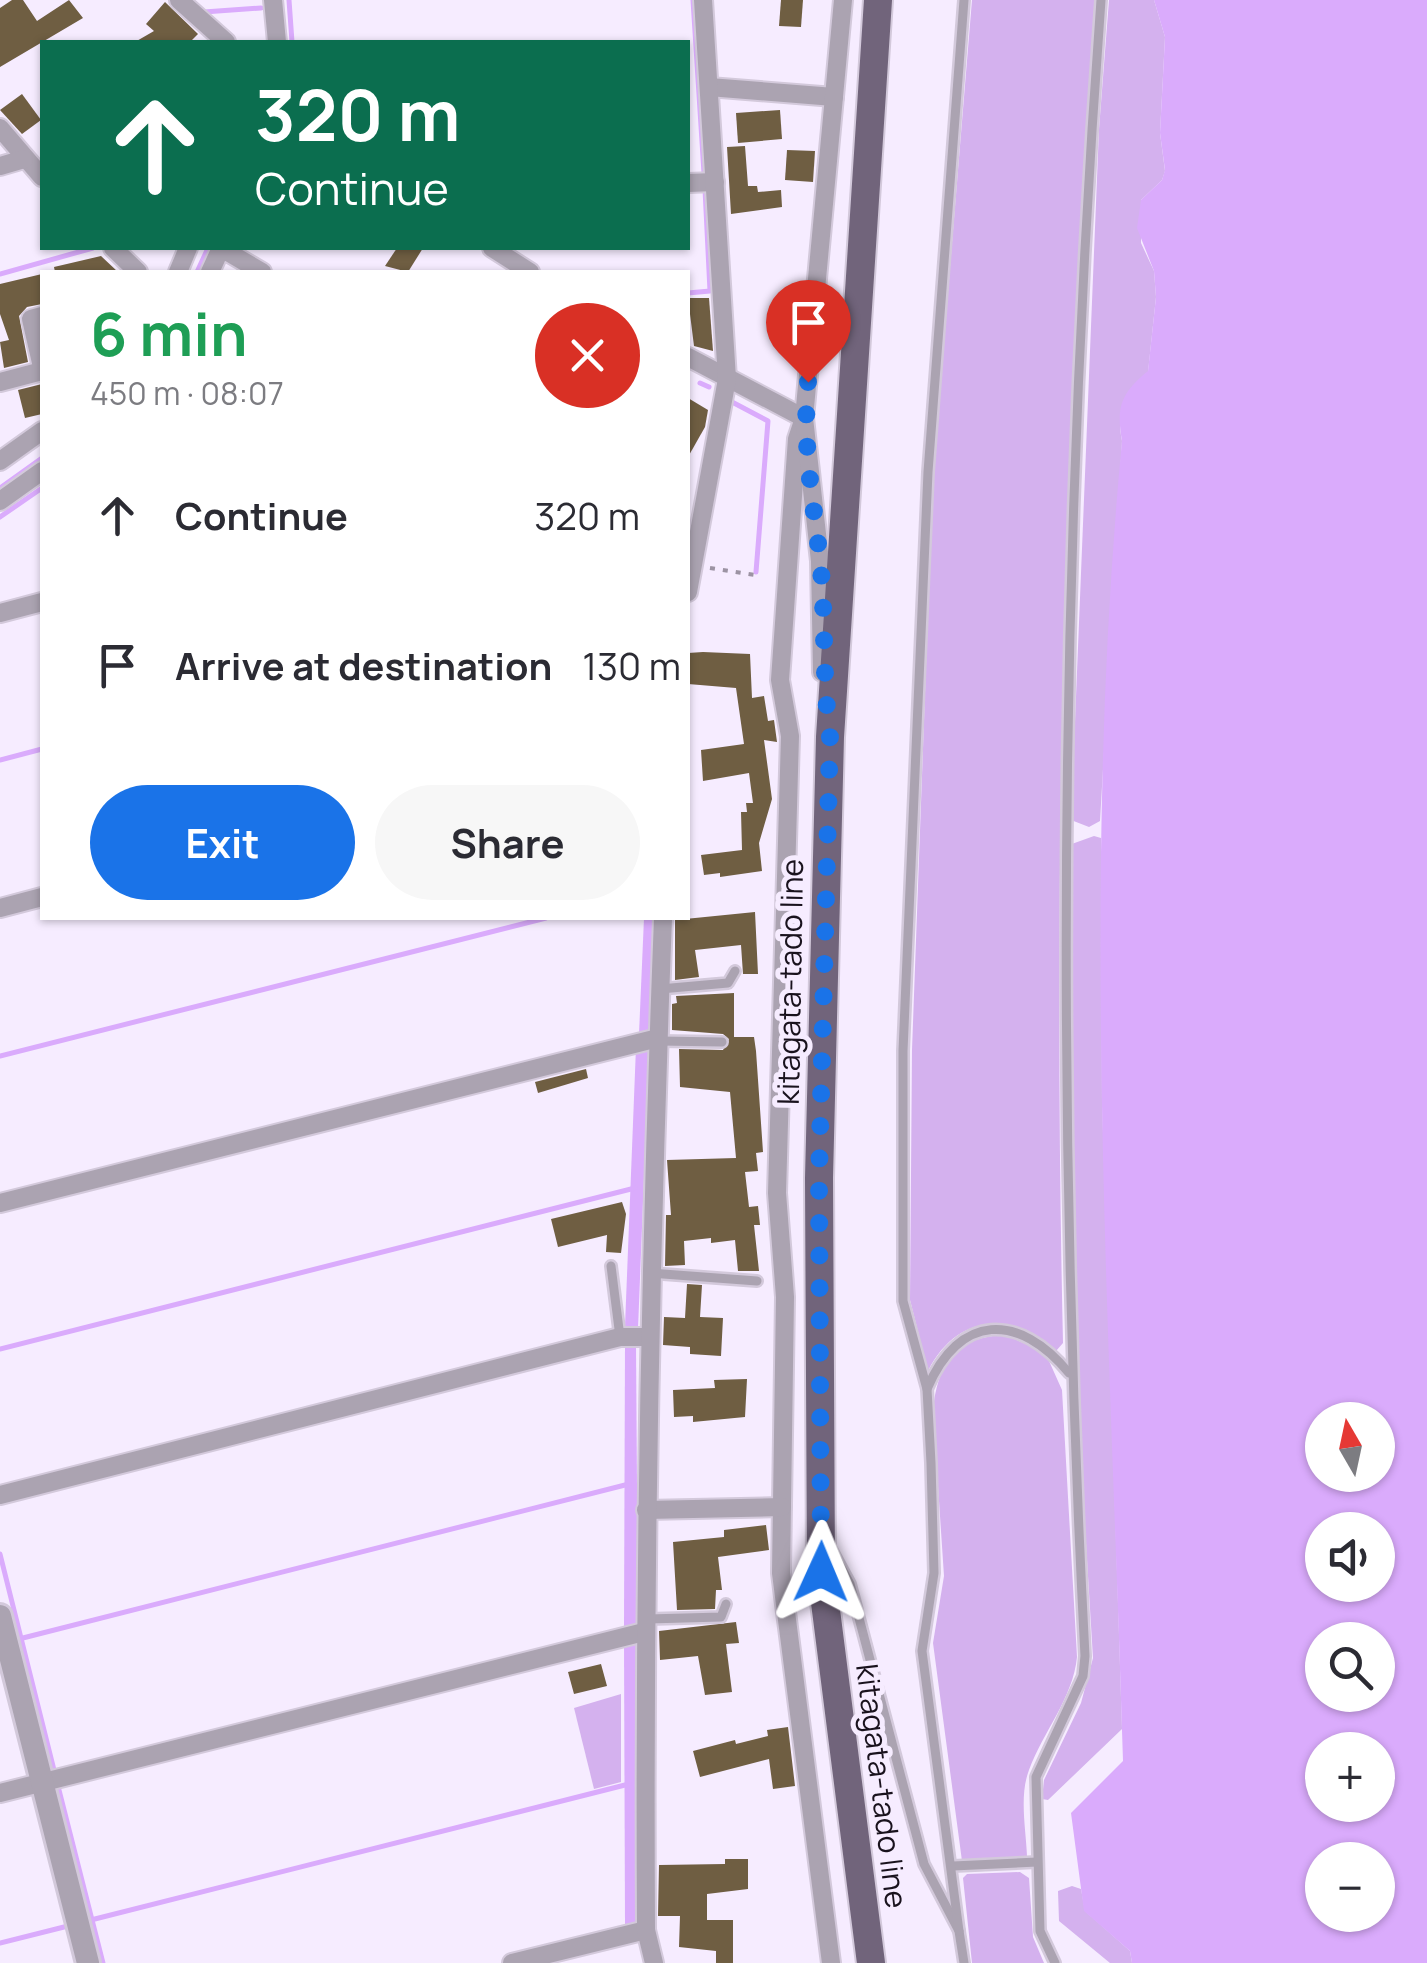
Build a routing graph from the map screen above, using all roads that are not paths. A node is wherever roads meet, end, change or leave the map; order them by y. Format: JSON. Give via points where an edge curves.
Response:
{"nodes":[{"id":1,"x":179,"y":0,"type":"edge"},
{"id":2,"x":274,"y":0,"type":"edge"},
{"id":3,"x":704,"y":0,"type":"edge"},
{"id":4,"x":842,"y":0,"type":"edge"},
{"id":5,"x":878,"y":0,"type":"edge"},
{"id":6,"x":964,"y":0,"type":"edge"},
{"id":7,"x":1101,"y":0,"type":"edge"},
{"id":8,"x":224,"y":40,"type":"edge"},
{"id":9,"x":277,"y":40,"type":"edge"},
{"id":10,"x":709,"y":87,"type":"junction"},
{"id":11,"x":834,"y":97,"type":"junction"},
{"id":12,"x":0,"y":128,"type":"edge"},
{"id":13,"x":24,"y":159,"type":"junction"},
{"id":14,"x":0,"y":166,"type":"edge"},
{"id":15,"x":40,"y":176,"type":"edge"},
{"id":16,"x":715,"y":182,"type":"junction"},
{"id":17,"x":690,"y":184,"type":"edge"},
{"id":18,"x":115,"y":250,"type":"edge"},
{"id":19,"x":224,"y":250,"type":"edge"},
{"id":20,"x":495,"y":250,"type":"edge"},
{"id":21,"x":136,"y":270,"type":"edge"},
{"id":22,"x":259,"y":270,"type":"edge"},
{"id":23,"x":527,"y":270,"type":"edge"},
{"id":24,"x":40,"y":317,"type":"edge"},
{"id":25,"x":690,"y":358,"type":"edge"},
{"id":26,"x":40,"y":360,"type":"edge"},
{"id":27,"x":40,"y":370,"type":"edge"},
{"id":28,"x":727,"y":379,"type":"junction"},
{"id":29,"x":0,"y":382,"type":"edge"},
{"id":30,"x":804,"y":418,"type":"junction"},
{"id":31,"x":40,"y":432,"type":"edge"},
{"id":32,"x":0,"y":461,"type":"edge"},
{"id":33,"x":40,"y":472,"type":"edge"},
{"id":34,"x":0,"y":501,"type":"edge"},
{"id":35,"x":692,"y":531,"type":"edge"},
{"id":36,"x":690,"y":578,"type":"edge"},
{"id":37,"x":40,"y":603,"type":"edge"},
{"id":38,"x":0,"y":613,"type":"edge"},
{"id":39,"x":830,"y":737,"type":"junction"},
{"id":40,"x":40,"y":898,"type":"edge"},
{"id":41,"x":0,"y":908,"type":"edge"},
{"id":42,"x":663,"y":920,"type":"edge"},
{"id":43,"x":735,"y":970,"type":"dead end"},
{"id":44,"x":660,"y":989,"type":"junction"},
{"id":45,"x":658,"y":1040,"type":"junction"},
{"id":46,"x":722,"y":1042,"type":"dead end"},
{"id":47,"x":0,"y":1204,"type":"edge"},
{"id":48,"x":612,"y":1266,"type":"dead end"},
{"id":49,"x":649,"y":1273,"type":"junction"},
{"id":50,"x":757,"y":1281,"type":"dead end"},
{"id":51,"x":648,"y":1337,"type":"junction"},
{"id":52,"x":620,"y":1338,"type":"junction"},
{"id":53,"x":1070,"y":1375,"type":"junction"},
{"id":54,"x":927,"y":1390,"type":"junction"},
{"id":55,"x":0,"y":1495,"type":"edge"},
{"id":56,"x":782,"y":1507,"type":"junction"},
{"id":57,"x":646,"y":1510,"type":"junction"},
{"id":58,"x":822,"y":1534,"type":"junction"},
{"id":59,"x":726,"y":1604,"type":"dead end"},
{"id":60,"x":0,"y":1616,"type":"edge"},
{"id":61,"x":644,"y":1625,"type":"junction"},
{"id":62,"x":42,"y":1782,"type":"junction"},
{"id":63,"x":0,"y":1793,"type":"edge"},
{"id":64,"x":1036,"y":1862,"type":"junction"},
{"id":65,"x":953,"y":1866,"type":"junction"},
{"id":66,"x":646,"y":1930,"type":"junction"},
{"id":67,"x":959,"y":1932,"type":"junction"},
{"id":68,"x":88,"y":1963,"type":"edge"},
{"id":69,"x":512,"y":1963,"type":"edge"},
{"id":70,"x":654,"y":1963,"type":"edge"},
{"id":71,"x":831,"y":1963,"type":"edge"},
{"id":72,"x":871,"y":1963,"type":"edge"},
{"id":73,"x":964,"y":1963,"type":"edge"},
{"id":74,"x":1055,"y":1963,"type":"edge"}],
"edges":[{"from":1,"to":8,"type":"street"},
{"from":2,"to":9,"type":"street"},
{"from":3,"to":10,"type":"street"},
{"from":4,"to":11,"type":"street"},
{"from":5,"to":39,"type":"main road","name":"kitagata-tado line"},
{"from":6,"to":54,"type":"lane","via":[[928,472],[903,1051],[903,1301]]},
{"from":7,"to":53,"type":"lane","via":[[1063,848]]},
{"from":10,"to":11,"type":"street"},
{"from":10,"to":16,"type":"street"},
{"from":11,"to":30,"type":"street"},
{"from":12,"to":13,"type":"street"},
{"from":13,"to":14,"type":"street"},
{"from":13,"to":15,"type":"street"},
{"from":16,"to":17,"type":"street"},
{"from":16,"to":28,"type":"street"},
{"from":18,"to":21,"type":"street"},
{"from":19,"to":22,"type":"street"},
{"from":20,"to":23,"type":"street"},
{"from":24,"to":26,"type":"street","via":[[31,319]]},
{"from":25,"to":28,"type":"street"},
{"from":27,"to":29,"type":"street"},
{"from":28,"to":30,"type":"street"},
{"from":28,"to":35,"type":"street"},
{"from":30,"to":39,"type":"street"},
{"from":30,"to":56,"type":"street","via":[[797,439],[780,680],[790,736],[777,1193],[785,1296]]},
{"from":31,"to":32,"type":"street"},
{"from":33,"to":34,"type":"street"},
{"from":35,"to":36,"type":"street"},
{"from":37,"to":38,"type":"street"},
{"from":39,"to":58,"type":"main road","name":"kitagata-tado line","via":[[819,1178]]},
{"from":40,"to":41,"type":"street"},
{"from":42,"to":44,"type":"street"},
{"from":43,"to":44,"type":"lane","via":[[728,983]]},
{"from":44,"to":45,"type":"street"},
{"from":45,"to":46,"type":"lane"},
{"from":45,"to":47,"type":"street"},
{"from":45,"to":49,"type":"street"},
{"from":48,"to":52,"type":"lane"},
{"from":49,"to":50,"type":"lane"},
{"from":49,"to":51,"type":"street"},
{"from":51,"to":52,"type":"street"},
{"from":51,"to":57,"type":"street"},
{"from":52,"to":55,"type":"street"},
{"from":53,"to":54,"type":"lane","via":[[1039,1341],[990,1329],[945,1353]]},
{"from":53,"to":64,"type":"lane","via":[[1085,1656],[1036,1776]]},
{"from":54,"to":65,"type":"lane","via":[[934,1572],[922,1651]]},
{"from":56,"to":57,"type":"street"},
{"from":56,"to":71,"type":"street","via":[[780,1573]]},
{"from":57,"to":61,"type":"street"},
{"from":58,"to":67,"type":"lane","via":[[850,1584],[924,1864]]},
{"from":58,"to":72,"type":"main road","name":"kitagata-tado line","via":[[821,1572]]},
{"from":59,"to":61,"type":"lane","via":[[721,1616]]},
{"from":60,"to":62,"type":"street"},
{"from":61,"to":62,"type":"street"},
{"from":61,"to":66,"type":"street"},
{"from":62,"to":63,"type":"street"},
{"from":62,"to":68,"type":"street"},
{"from":64,"to":65,"type":"lane"},
{"from":64,"to":74,"type":"lane","via":[[1040,1931]]},
{"from":65,"to":67,"type":"lane"},
{"from":66,"to":69,"type":"street"},
{"from":66,"to":70,"type":"street"},
{"from":67,"to":73,"type":"lane"}]}
